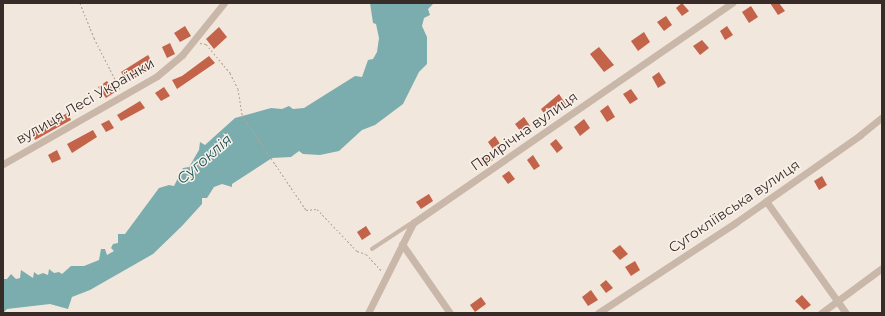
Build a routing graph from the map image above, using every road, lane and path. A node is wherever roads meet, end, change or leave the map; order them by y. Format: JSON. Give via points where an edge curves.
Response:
{"nodes":[{"id":1,"x":80,"y":3,"type":"edge"},
{"id":2,"x":224,"y":3,"type":"edge"},
{"id":3,"x":732,"y":3,"type":"edge"},
{"id":4,"x":194,"y":41,"type":"junction"},
{"id":5,"x":124,"y":97,"type":"junction"},
{"id":6,"x":882,"y":117,"type":"edge"},
{"id":7,"x":3,"y":164,"type":"edge"},
{"id":8,"x":766,"y":201,"type":"junction"},
{"id":9,"x":413,"y":223,"type":"junction"},
{"id":10,"x":402,"y":244,"type":"junction"},
{"id":11,"x":372,"y":249,"type":"dead end"},
{"id":12,"x":882,"y":268,"type":"edge"},
{"id":13,"x":387,"y":276,"type":"junction"},
{"id":14,"x":837,"y":301,"type":"junction"},
{"id":15,"x":368,"y":313,"type":"edge"},
{"id":16,"x":450,"y":313,"type":"edge"},
{"id":17,"x":598,"y":313,"type":"edge"},
{"id":18,"x":821,"y":313,"type":"edge"},
{"id":19,"x":846,"y":313,"type":"edge"}],
"edges":[{"from":1,"to":5,"type":"path","via":[[94,38]]},
{"from":2,"to":4,"type":"street","name":"вулиця Лесі Українки"},
{"from":3,"to":9,"type":"street","name":"Прирічна вулиця"},
{"from":4,"to":5,"type":"street","name":"вулиця Лесі Українки","via":[[157,76]]},
{"from":4,"to":13,"type":"path","via":[[206,44],[230,73],[238,89],[242,114],[306,210],[317,209],[352,247],[366,254]]},
{"from":5,"to":7,"type":"street","name":"вулиця Лесі Українки"},
{"from":6,"to":8,"type":"street","name":"Сугокліївська вулиця"},
{"from":8,"to":14,"type":"street"},
{"from":8,"to":17,"type":"street","name":"Сугокліївська вулиця"},
{"from":9,"to":10,"type":"street","name":"Прирічна вулиця"},
{"from":9,"to":11,"type":"lane"},
{"from":10,"to":13,"type":"street","name":"Прирічна вулиця"},
{"from":10,"to":16,"type":"street"},
{"from":12,"to":14,"type":"street"},
{"from":13,"to":15,"type":"street","name":"Прирічна вулиця"},
{"from":14,"to":18,"type":"street"},
{"from":14,"to":19,"type":"street"}]}
